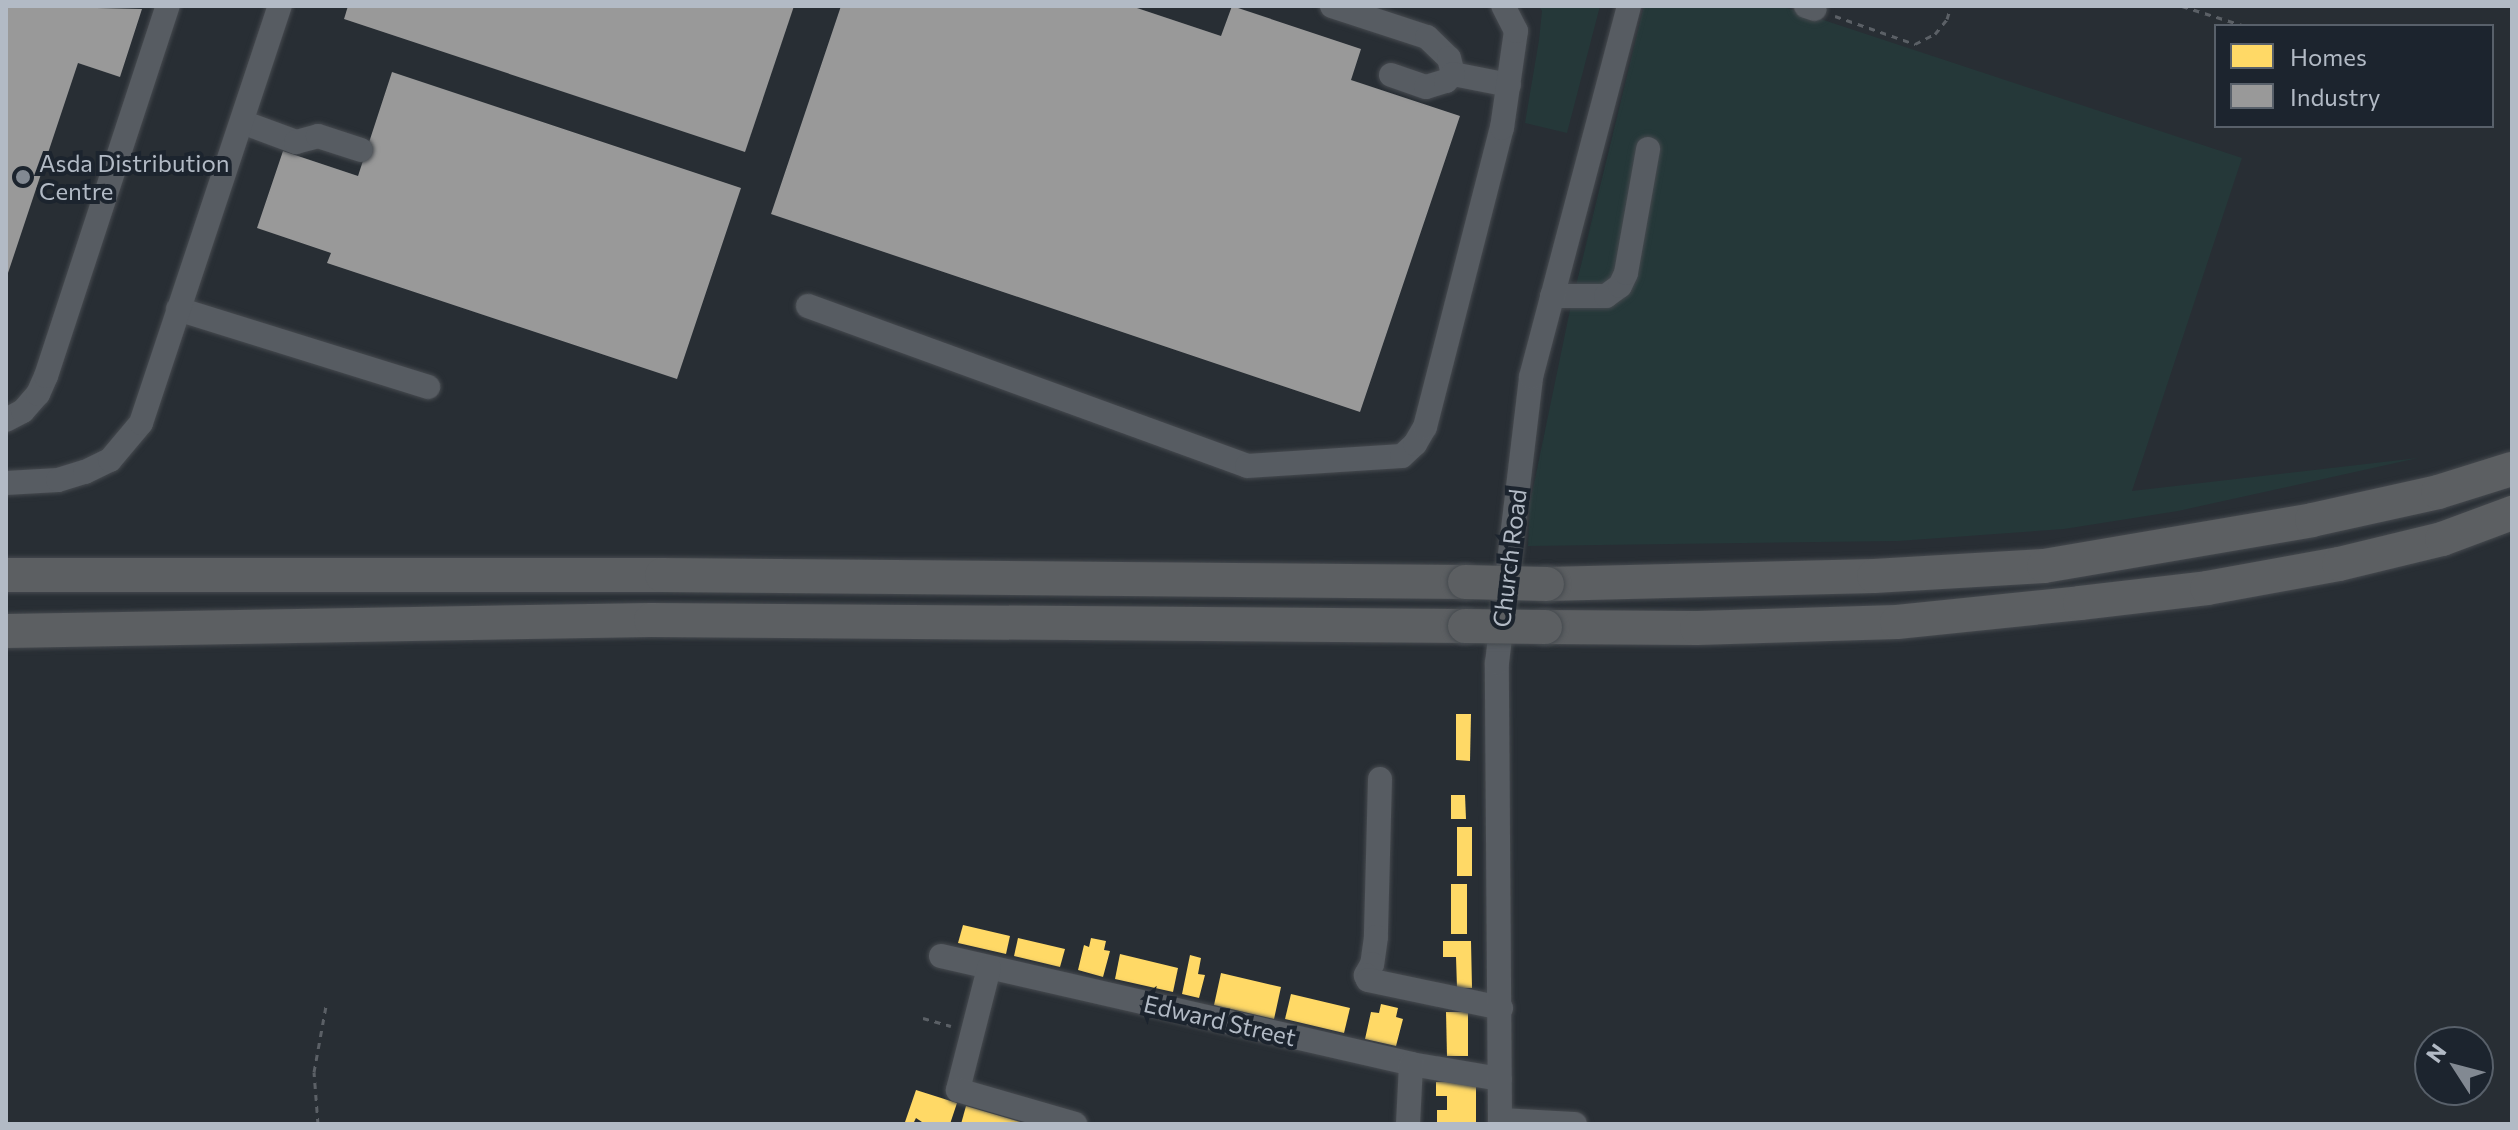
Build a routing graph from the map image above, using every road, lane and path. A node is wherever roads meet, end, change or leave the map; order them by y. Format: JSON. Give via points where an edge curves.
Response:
{"nodes":[{"id":1,"x":168,"y":6,"type":"edge"},
{"id":2,"x":280,"y":6,"type":"edge"},
{"id":3,"x":1332,"y":6,"type":"edge"},
{"id":4,"x":1503,"y":6,"type":"edge"},
{"id":5,"x":1629,"y":6,"type":"edge"},
{"id":6,"x":1951,"y":6,"type":"edge"},
{"id":7,"x":2182,"y":6,"type":"edge"},
{"id":8,"x":1811,"y":8,"type":"edge"},
{"id":9,"x":2239,"y":24,"type":"edge"},
{"id":10,"x":1453,"y":74,"type":"junction"},
{"id":11,"x":1391,"y":75,"type":"dead end"},
{"id":12,"x":1509,"y":85,"type":"junction"},
{"id":13,"x":242,"y":122,"type":"junction"},
{"id":14,"x":1648,"y":149,"type":"dead end"},
{"id":15,"x":361,"y":150,"type":"dead end"},
{"id":16,"x":1552,"y":296,"type":"junction"},
{"id":17,"x":808,"y":306,"type":"dead end"},
{"id":18,"x":178,"y":309,"type":"junction"},
{"id":19,"x":428,"y":387,"type":"dead end"},
{"id":20,"x":6,"y":420,"type":"edge"},
{"id":21,"x":2512,"y":469,"type":"edge"},
{"id":22,"x":6,"y":483,"type":"edge"},
{"id":23,"x":2512,"y":513,"type":"edge"},
{"id":24,"x":6,"y":575,"type":"edge"},
{"id":25,"x":6,"y":631,"type":"edge"},
{"id":26,"x":1380,"y":779,"type":"dead end"},
{"id":27,"x":941,"y":956,"type":"dead end"},
{"id":28,"x":989,"y":968,"type":"junction"},
{"id":29,"x":326,"y":1006,"type":"dead end"},
{"id":30,"x":1501,"y":1008,"type":"junction"},
{"id":31,"x":923,"y":1018,"type":"dead end"},
{"id":32,"x":970,"y":1032,"type":"junction"},
{"id":33,"x":1411,"y":1064,"type":"junction"},
{"id":34,"x":1500,"y":1079,"type":"junction"},
{"id":35,"x":1500,"y":1122,"type":"edge"},
{"id":36,"x":318,"y":1124,"type":"edge"},
{"id":37,"x":1075,"y":1124,"type":"edge"},
{"id":38,"x":1408,"y":1124,"type":"edge"},
{"id":39,"x":1575,"y":1124,"type":"edge"}],
"edges":[{"from":1,"to":20,"type":"street","via":[[46,376],[31,403]]},
{"from":2,"to":13,"type":"street"},
{"from":3,"to":10,"type":"street","via":[[1427,37],[1449,58]]},
{"from":4,"to":12,"type":"street","via":[[1516,31]]},
{"from":5,"to":16,"type":"street","name":"Church Road"},
{"from":6,"to":8,"type":"path","via":[[1935,34],[1915,44]]},
{"from":7,"to":9,"type":"path"},
{"from":10,"to":11,"type":"street","via":[[1426,87]]},
{"from":10,"to":12,"type":"street"},
{"from":12,"to":17,"type":"street","via":[[1425,427],[1402,456],[1247,466]]},
{"from":13,"to":15,"type":"street","via":[[296,142],[318,136]]},
{"from":13,"to":18,"type":"street"},
{"from":14,"to":16,"type":"street","via":[[1620,286],[1606,296]]},
{"from":16,"to":30,"type":"street","name":"Church Road","via":[[1531,377],[1497,663]]},
{"from":18,"to":19,"type":"street"},
{"from":18,"to":22,"type":"street","via":[[141,423],[110,460],[58,480]]},
{"from":21,"to":24,"type":"highway","bridge":true,"via":[[2438,492],[2312,520],[2044,566],[1874,576],[1547,584]]},
{"from":23,"to":25,"type":"highway","bridge":true,"via":[[2442,539],[2207,588],[1897,622],[1697,628],[651,620]]},
{"from":26,"to":30,"type":"street","via":[[1376,937],[1368,980]]},
{"from":27,"to":28,"type":"street","name":"Edward Street"},
{"from":28,"to":32,"type":"street"},
{"from":28,"to":33,"type":"street","name":"Edward Street"},
{"from":29,"to":36,"type":"path","via":[[314,1072]]},
{"from":30,"to":34,"type":"street","name":"Church Road"},
{"from":31,"to":32,"type":"path"},
{"from":32,"to":37,"type":"street","via":[[958,1090]]},
{"from":33,"to":34,"type":"street","name":"Edward Street"},
{"from":33,"to":38,"type":"street"},
{"from":34,"to":35,"type":"street","name":"Church Road"},
{"from":35,"to":39,"type":"street"}]}
